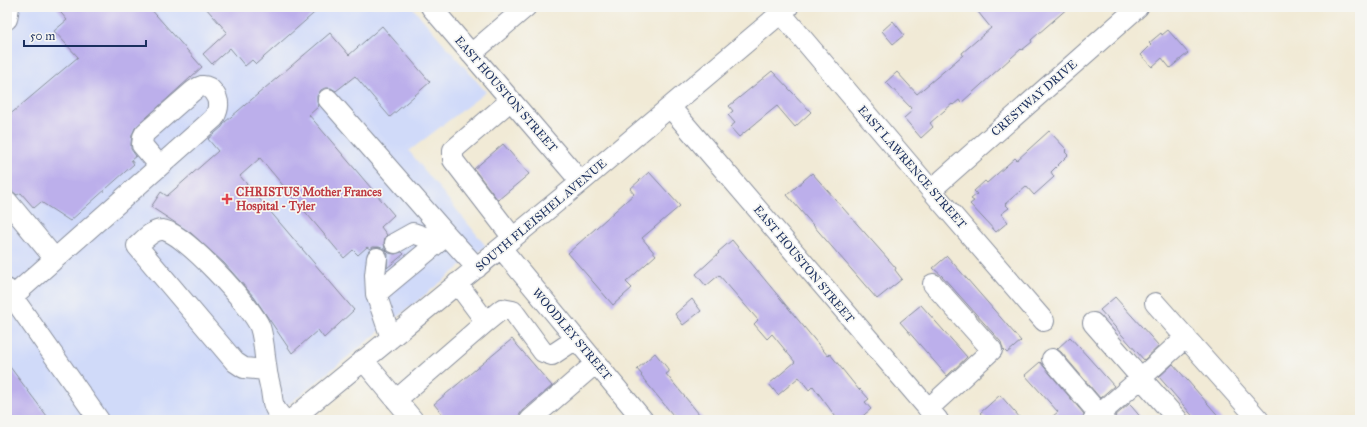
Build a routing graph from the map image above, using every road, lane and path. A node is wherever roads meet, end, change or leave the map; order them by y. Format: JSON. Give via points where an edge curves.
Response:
{"nodes":[{"id":1,"x":9,"y":7,"type":"edge"},
{"id":2,"x":431,"y":7,"type":"edge"},
{"id":3,"x":526,"y":7,"type":"edge"},
{"id":4,"x":1138,"y":7,"type":"edge"},
{"id":5,"x":785,"y":10,"type":"edge"},
{"id":6,"x":7,"y":19,"type":"edge"},
{"id":7,"x":471,"y":54,"type":"junction"},
{"id":8,"x":328,"y":99,"type":"dead end"},
{"id":9,"x":511,"y":100,"type":"junction"},
{"id":10,"x":670,"y":107,"type":"junction"},
{"id":11,"x":160,"y":166,"type":"dead end"},
{"id":12,"x":581,"y":182,"type":"junction"},
{"id":13,"x":931,"y":190,"type":"junction"},
{"id":14,"x":7,"y":201,"type":"edge"},
{"id":15,"x":443,"y":238,"type":"junction"},
{"id":16,"x":395,"y":243,"type":"dead end"},
{"id":17,"x":507,"y":243,"type":"junction"},
{"id":18,"x":377,"y":258,"type":"dead end"},
{"id":19,"x":55,"y":259,"type":"junction"},
{"id":20,"x":477,"y":268,"type":"junction"},
{"id":21,"x":457,"y":283,"type":"junction"},
{"id":22,"x":933,"y":284,"type":"dead end"},
{"id":23,"x":10,"y":293,"type":"edge"},
{"id":24,"x":376,"y":294,"type":"junction"},
{"id":25,"x":1155,"y":303,"type":"dead end"},
{"id":26,"x":1044,"y":321,"type":"dead end"},
{"id":27,"x":486,"y":322,"type":"junction"},
{"id":28,"x":1093,"y":323,"type":"dead end"},
{"id":29,"x":1186,"y":337,"type":"junction"},
{"id":30,"x":391,"y":338,"type":"junction"},
{"id":31,"x":576,"y":339,"type":"junction"},
{"id":32,"x":1052,"y":359,"type":"dead end"},
{"id":33,"x":363,"y":360,"type":"junction"},
{"id":34,"x":596,"y":363,"type":"junction"},
{"id":35,"x":266,"y":370,"type":"junction"},
{"id":36,"x":1141,"y":378,"type":"junction"},
{"id":37,"x":396,"y":400,"type":"junction"},
{"id":38,"x":933,"y":414,"type":"edge"},
{"id":39,"x":1099,"y":418,"type":"edge"},
{"id":40,"x":99,"y":420,"type":"edge"},
{"id":41,"x":284,"y":420,"type":"edge"},
{"id":42,"x":291,"y":420,"type":"edge"},
{"id":43,"x":413,"y":420,"type":"edge"},
{"id":44,"x":530,"y":420,"type":"edge"},
{"id":45,"x":643,"y":420,"type":"edge"},
{"id":46,"x":1178,"y":420,"type":"edge"},
{"id":47,"x":1259,"y":420,"type":"edge"}],
"edges":[{"from":1,"to":6,"type":"street"},
{"from":2,"to":7,"type":"street","name":"EAST HOUSTON STREET"},
{"from":3,"to":7,"type":"street"},
{"from":4,"to":13,"type":"street","name":"CRESTWAY DRIVE"},
{"from":5,"to":10,"type":"street","name":"SOUTH FLEISHEL AVENUE"},
{"from":5,"to":13,"type":"street","name":"EAST LAWRENCE STREET"},
{"from":7,"to":9,"type":"street","name":"EAST HOUSTON STREET"},
{"from":8,"to":15,"type":"street"},
{"from":9,"to":12,"type":"street","name":"EAST HOUSTON STREET"},
{"from":9,"to":17,"type":"street","name":"WOODLEY STREET","via":[[453,150],[453,160]]},
{"from":10,"to":12,"type":"street","name":"SOUTH FLEISHEL AVENUE"},
{"from":10,"to":38,"type":"street","name":"EAST HOUSTON STREET"},
{"from":11,"to":19,"type":"street"},
{"from":12,"to":17,"type":"street","name":"SOUTH FLEISHEL AVENUE"},
{"from":13,"to":26,"type":"street","name":"EAST LAWRENCE STREET"},
{"from":14,"to":19,"type":"street"},
{"from":15,"to":16,"type":"street","via":[[413,233]]},
{"from":15,"to":20,"type":"street"},
{"from":15,"to":24,"type":"street"},
{"from":17,"to":20,"type":"street","name":"SOUTH FLEISHEL AVENUE"},
{"from":17,"to":31,"type":"street","name":"WOODLEY STREET"},
{"from":18,"to":24,"type":"street"},
{"from":19,"to":23,"type":"street"},
{"from":20,"to":21,"type":"street","name":"SOUTH FLEISHEL AVENUE"},
{"from":21,"to":27,"type":"street"},
{"from":21,"to":30,"type":"street","name":"SOUTH FLEISHEL AVENUE"},
{"from":22,"to":38,"type":"street","via":[[992,350]]},
{"from":23,"to":40,"type":"street"},
{"from":24,"to":30,"type":"street"},
{"from":25,"to":29,"type":"street"},
{"from":27,"to":31,"type":"street","via":[[502,309],[513,311],[543,352],[552,355]]},
{"from":27,"to":37,"type":"street"},
{"from":28,"to":36,"type":"street"},
{"from":29,"to":36,"type":"street"},
{"from":29,"to":47,"type":"street"},
{"from":30,"to":33,"type":"street","name":"SOUTH FLEISHEL AVENUE"},
{"from":31,"to":34,"type":"street","name":"WOODLEY STREET"},
{"from":32,"to":39,"type":"street"},
{"from":33,"to":37,"type":"street"},
{"from":33,"to":42,"type":"street","name":"SOUTH FLEISHEL AVENUE"},
{"from":34,"to":44,"type":"street"},
{"from":34,"to":45,"type":"street","name":"WOODLEY STREET"},
{"from":35,"to":35,"type":"street","via":[[262,333],[256,318],[213,269],[167,231],[157,231],[137,246],[235,362],[244,368]]},
{"from":35,"to":41,"type":"street","via":[[273,404]]},
{"from":36,"to":39,"type":"street"},
{"from":36,"to":46,"type":"street"},
{"from":37,"to":43,"type":"street"}]}
